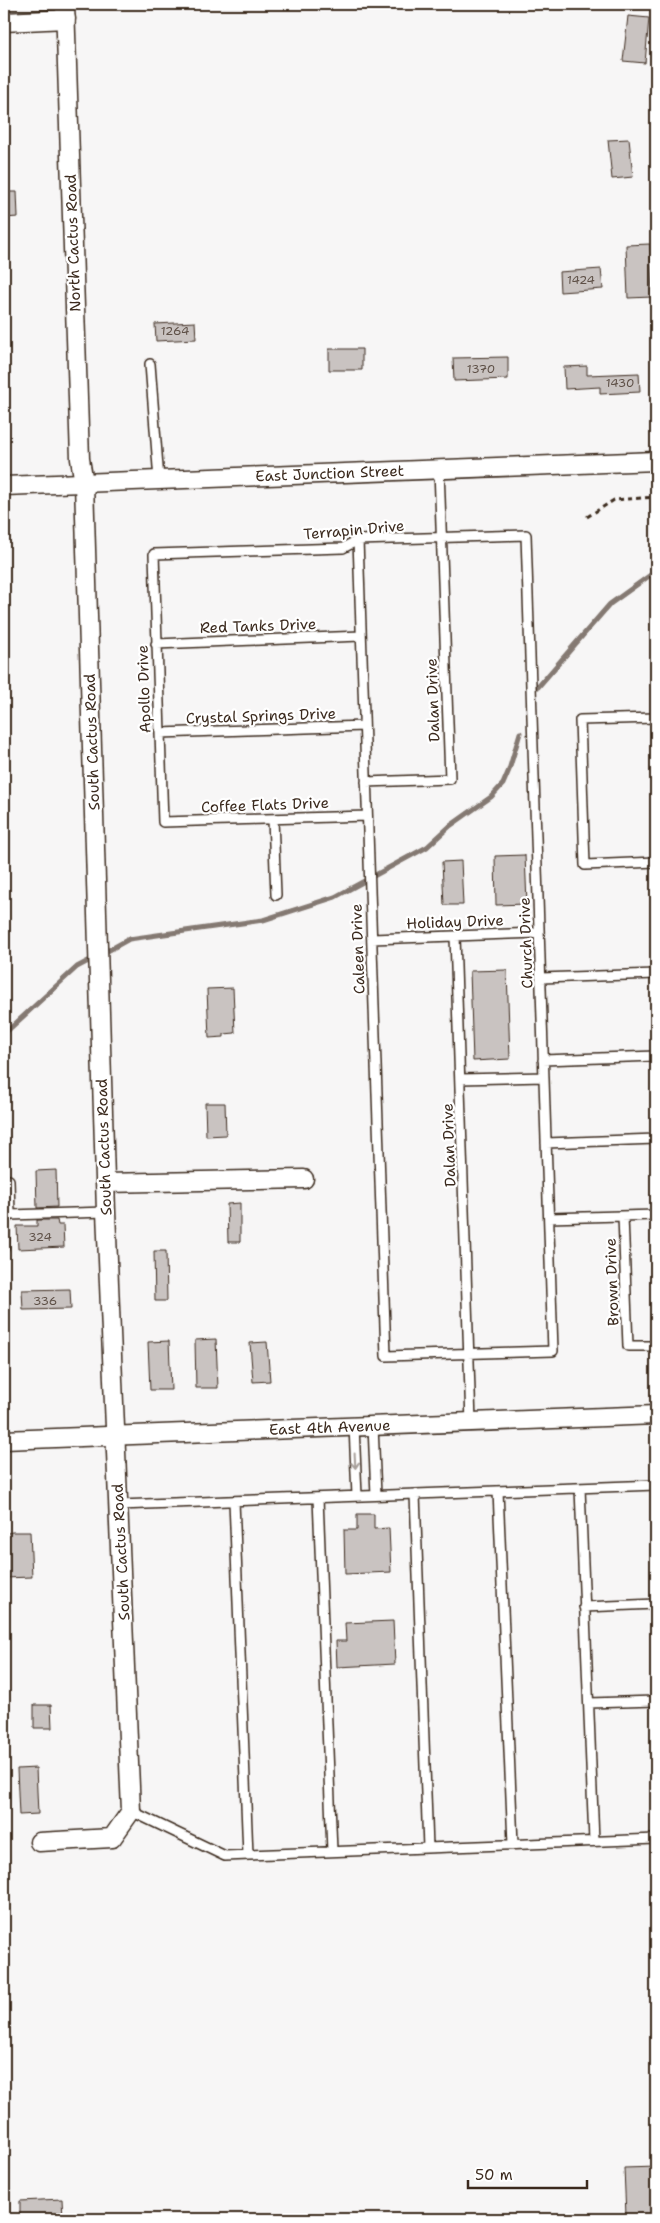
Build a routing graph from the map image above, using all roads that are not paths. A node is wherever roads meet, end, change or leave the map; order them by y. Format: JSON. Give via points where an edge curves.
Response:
{"nodes":[{"id":1,"x":66,"y":12,"type":"edge"},
{"id":2,"x":4,"y":22,"type":"edge"},
{"id":3,"x":150,"y":364,"type":"dead end"},
{"id":4,"x":656,"y":461,"type":"edge"},
{"id":5,"x":440,"y":469,"type":"junction"},
{"id":6,"x":160,"y":480,"type":"junction"},
{"id":7,"x":84,"y":483,"type":"junction"},
{"id":8,"x":4,"y":486,"type":"edge"},
{"id":9,"x":526,"y":535,"type":"joint"},
{"id":10,"x":442,"y":538,"type":"junction"},
{"id":11,"x":358,"y":540,"type":"junction"},
{"id":12,"x":154,"y":554,"type":"joint"},
{"id":13,"x":361,"y":636,"type":"junction"},
{"id":14,"x":156,"y":644,"type":"junction"},
{"id":15,"x":656,"y":718,"type":"edge"},
{"id":16,"x":364,"y":726,"type":"junction"},
{"id":17,"x":160,"y":733,"type":"junction"},
{"id":18,"x":366,"y":782,"type":"junction"},
{"id":19,"x":368,"y":816,"type":"junction"},
{"id":20,"x":273,"y":819,"type":"junction"},
{"id":21,"x":163,"y":822,"type":"joint"},
{"id":22,"x":656,"y":862,"type":"edge"},
{"id":23,"x":276,"y":895,"type":"dead end"},
{"id":24,"x":539,"y":933,"type":"junction"},
{"id":25,"x":455,"y":936,"type":"junction"},
{"id":26,"x":372,"y":939,"type":"junction"},
{"id":27,"x":656,"y":974,"type":"edge"},
{"id":28,"x":540,"y":978,"type":"junction"},
{"id":29,"x":656,"y":1056,"type":"edge"},
{"id":30,"x":543,"y":1060,"type":"junction"},
{"id":31,"x":544,"y":1077,"type":"junction"},
{"id":32,"x":460,"y":1079,"type":"junction"},
{"id":33,"x":656,"y":1139,"type":"edge"},
{"id":34,"x":546,"y":1143,"type":"junction"},
{"id":35,"x":304,"y":1179,"type":"dead end"},
{"id":36,"x":9,"y":1180,"type":"dead end"},
{"id":37,"x":106,"y":1184,"type":"junction"},
{"id":38,"x":106,"y":1212,"type":"junction"},
{"id":39,"x":10,"y":1215,"type":"junction"},
{"id":40,"x":656,"y":1215,"type":"edge"},
{"id":41,"x":623,"y":1216,"type":"junction"},
{"id":42,"x":549,"y":1218,"type":"junction"},
{"id":43,"x":4,"y":1248,"type":"edge"},
{"id":44,"x":656,"y":1346,"type":"edge"},
{"id":45,"x":470,"y":1354,"type":"junction"},
{"id":46,"x":656,"y":1415,"type":"edge"},
{"id":47,"x":471,"y":1423,"type":"junction"},
{"id":48,"x":354,"y":1426,"type":"junction"},
{"id":49,"x":373,"y":1426,"type":"junction"},
{"id":50,"x":115,"y":1436,"type":"junction"},
{"id":51,"x":4,"y":1440,"type":"edge"},
{"id":52,"x":656,"y":1485,"type":"edge"},
{"id":53,"x":580,"y":1488,"type":"junction"},
{"id":54,"x":498,"y":1491,"type":"junction"},
{"id":55,"x":415,"y":1494,"type":"junction"},
{"id":56,"x":376,"y":1495,"type":"junction"},
{"id":57,"x":357,"y":1496,"type":"junction"},
{"id":58,"x":318,"y":1498,"type":"junction"},
{"id":59,"x":234,"y":1501,"type":"junction"},
{"id":60,"x":119,"y":1505,"type":"junction"},
{"id":61,"x":656,"y":1604,"type":"edge"},
{"id":62,"x":584,"y":1607,"type":"junction"},
{"id":63,"x":656,"y":1700,"type":"edge"},
{"id":64,"x":588,"y":1703,"type":"junction"},
{"id":65,"x":131,"y":1811,"type":"junction"},
{"id":66,"x":656,"y":1839,"type":"edge"},
{"id":67,"x":594,"y":1841,"type":"junction"},
{"id":68,"x":40,"y":1842,"type":"dead end"},
{"id":69,"x":513,"y":1844,"type":"junction"},
{"id":70,"x":428,"y":1848,"type":"junction"},
{"id":71,"x":332,"y":1852,"type":"junction"},
{"id":72,"x":248,"y":1855,"type":"junction"}],
"edges":[{"from":1,"to":2,"type":"street"},
{"from":1,"to":7,"type":"street","name":"North Cactus Road","via":[[80,459]]},
{"from":3,"to":6,"type":"lane"},
{"from":4,"to":5,"type":"street","name":"East Junction Street"},
{"from":5,"to":6,"type":"street","name":"East Junction Street"},
{"from":5,"to":10,"type":"lane"},
{"from":6,"to":7,"type":"street","name":"East Junction Street"},
{"from":7,"to":8,"type":"street","name":"East Junction Street"},
{"from":7,"to":37,"type":"street","name":"South Cactus Road"},
{"from":9,"to":10,"type":"lane","name":"Terrapin Drive"},
{"from":9,"to":24,"type":"lane","name":"Church Drive"},
{"from":10,"to":11,"type":"lane","name":"Terrapin Drive"},
{"from":10,"to":18,"type":"lane","name":"Dalan Drive","via":[[450,779]]},
{"from":11,"to":12,"type":"lane","name":"Terrapin Drive","via":[[343,548]]},
{"from":11,"to":13,"type":"lane","name":"Caleen Drive"},
{"from":12,"to":14,"type":"lane","name":"Apollo Drive"},
{"from":13,"to":14,"type":"lane","name":"Red Tanks Drive"},
{"from":13,"to":16,"type":"lane","name":"Caleen Drive"},
{"from":14,"to":17,"type":"lane","name":"Apollo Drive"},
{"from":15,"to":22,"type":"lane","via":[[580,720],[585,865]]},
{"from":16,"to":17,"type":"lane","name":"Crystal Springs Drive"},
{"from":16,"to":18,"type":"lane","name":"Caleen Drive"},
{"from":17,"to":21,"type":"lane","name":"Apollo Drive"},
{"from":18,"to":19,"type":"lane","name":"Caleen Drive"},
{"from":19,"to":20,"type":"lane","name":"Coffee Flats Drive"},
{"from":19,"to":26,"type":"lane","name":"Caleen Drive"},
{"from":20,"to":21,"type":"lane","name":"Coffee Flats Drive"},
{"from":20,"to":23,"type":"lane"},
{"from":24,"to":25,"type":"lane","name":"Holiday Drive"},
{"from":24,"to":28,"type":"lane","name":"Church Drive"},
{"from":25,"to":26,"type":"lane","name":"Holiday Drive"},
{"from":25,"to":32,"type":"lane","name":"Dalan Drive"},
{"from":26,"to":45,"type":"lane","name":"Caleen Drive","via":[[386,1356]]},
{"from":27,"to":28,"type":"lane"},
{"from":28,"to":30,"type":"lane","name":"Church Drive"},
{"from":29,"to":30,"type":"lane"},
{"from":30,"to":31,"type":"lane","name":"Church Drive"},
{"from":31,"to":32,"type":"lane"},
{"from":31,"to":34,"type":"lane","name":"Church Drive"},
{"from":32,"to":45,"type":"lane","name":"Dalan Drive"},
{"from":33,"to":34,"type":"lane"},
{"from":34,"to":42,"type":"lane","name":"Church Drive"},
{"from":35,"to":37,"type":"street"},
{"from":36,"to":39,"type":"lane"},
{"from":37,"to":38,"type":"street","name":"South Cactus Road"},
{"from":38,"to":39,"type":"lane"},
{"from":38,"to":50,"type":"street","name":"South Cactus Road"},
{"from":39,"to":43,"type":"lane","via":[[4,1220]]},
{"from":40,"to":41,"type":"lane"},
{"from":41,"to":42,"type":"lane"},
{"from":41,"to":44,"type":"lane","name":"Brown Drive","via":[[628,1346]]},
{"from":42,"to":45,"type":"lane","name":"Church Drive","via":[[553,1351]]},
{"from":45,"to":47,"type":"lane","name":"Dalan Drive"},
{"from":46,"to":47,"type":"street","name":"East 4th Avenue"},
{"from":47,"to":49,"type":"street","name":"East 4th Avenue"},
{"from":48,"to":49,"type":"street","name":"East 4th Avenue"},
{"from":48,"to":50,"type":"street","name":"East 4th Avenue"},
{"from":48,"to":57,"type":"lane","one_way":true},
{"from":49,"to":56,"type":"lane"},
{"from":50,"to":51,"type":"street","name":"East 4th Avenue"},
{"from":50,"to":60,"type":"street","name":"South Cactus Road"},
{"from":52,"to":53,"type":"lane"},
{"from":53,"to":54,"type":"lane"},
{"from":53,"to":62,"type":"lane"},
{"from":54,"to":55,"type":"lane"},
{"from":54,"to":69,"type":"lane"},
{"from":55,"to":56,"type":"lane"},
{"from":55,"to":70,"type":"lane"},
{"from":56,"to":57,"type":"lane"},
{"from":57,"to":58,"type":"lane"},
{"from":58,"to":59,"type":"lane"},
{"from":58,"to":71,"type":"lane"},
{"from":59,"to":60,"type":"lane"},
{"from":59,"to":72,"type":"lane"},
{"from":60,"to":65,"type":"street","name":"South Cactus Road"},
{"from":61,"to":62,"type":"lane"},
{"from":62,"to":64,"type":"lane"},
{"from":63,"to":64,"type":"lane"},
{"from":64,"to":67,"type":"lane"},
{"from":65,"to":68,"type":"street","via":[[112,1838]]},
{"from":65,"to":72,"type":"lane","via":[[225,1856]]},
{"from":66,"to":67,"type":"lane"},
{"from":67,"to":69,"type":"lane"},
{"from":69,"to":70,"type":"lane"},
{"from":70,"to":71,"type":"lane"},
{"from":71,"to":72,"type":"lane"}]}
